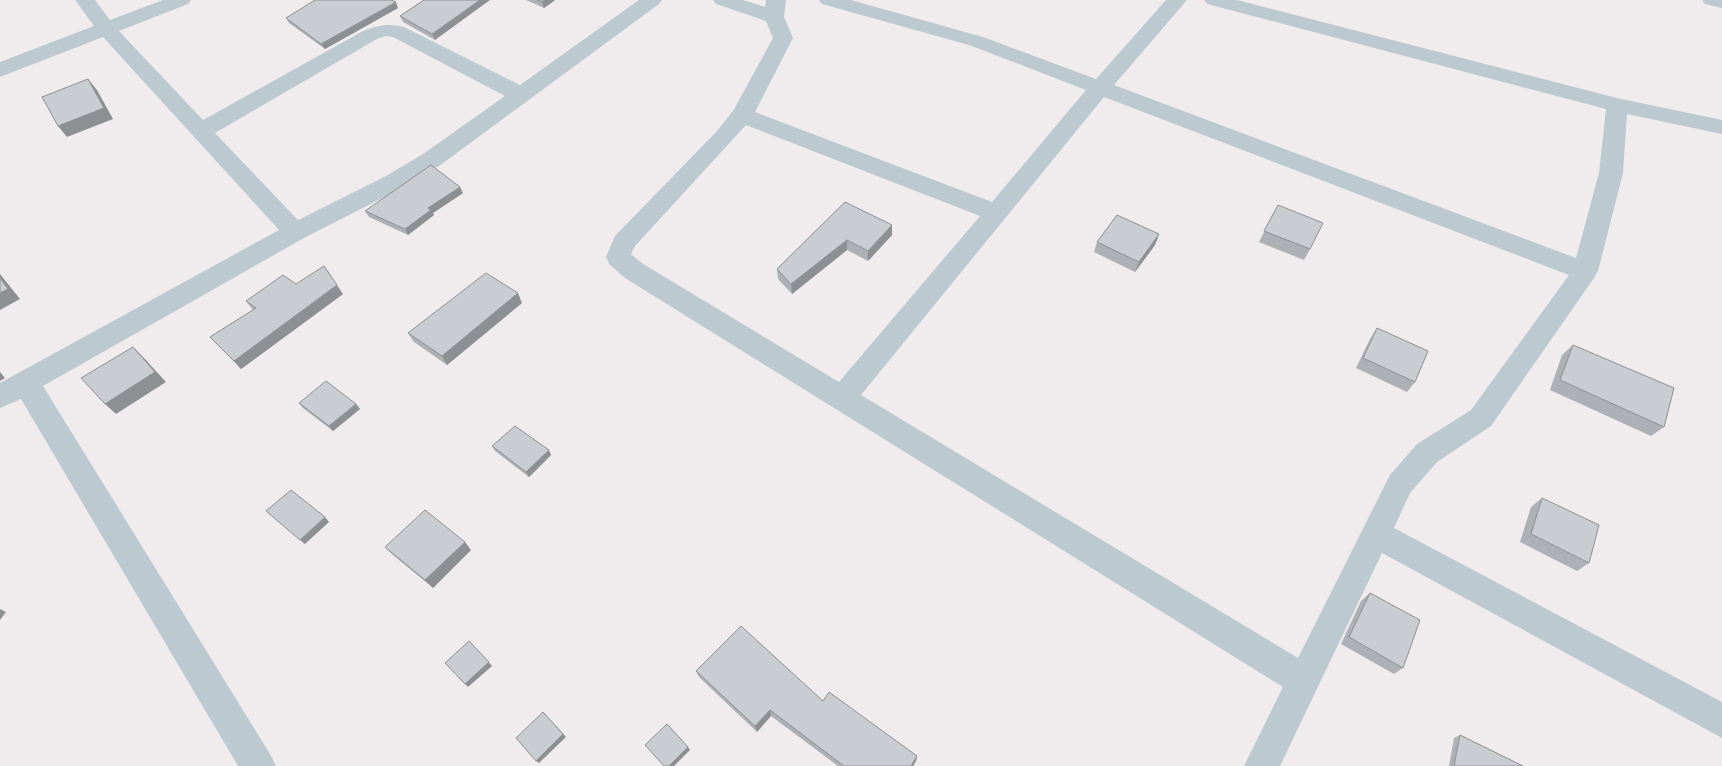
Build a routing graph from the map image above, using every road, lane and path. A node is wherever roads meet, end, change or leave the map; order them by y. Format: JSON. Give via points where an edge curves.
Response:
{"nodes":[{"id":1,"x":85,"y":0,"type":"edge"},
{"id":2,"x":181,"y":0,"type":"edge"},
{"id":3,"x":652,"y":0,"type":"edge"},
{"id":4,"x":723,"y":0,"type":"edge"},
{"id":5,"x":829,"y":0,"type":"edge"},
{"id":6,"x":1177,"y":0,"type":"edge"},
{"id":7,"x":1214,"y":0,"type":"edge"},
{"id":8,"x":1712,"y":0,"type":"edge"},
{"id":9,"x":1722,"y":2,"type":"edge"},
{"id":10,"x":775,"y":8,"type":"edge"},
{"id":11,"x":106,"y":29,"type":"junction"},
{"id":12,"x":0,"y":70,"type":"edge"},
{"id":13,"x":1101,"y":87,"type":"junction"},
{"id":14,"x":521,"y":95,"type":"junction"},
{"id":15,"x":1617,"y":105,"type":"junction"},
{"id":16,"x":742,"y":114,"type":"junction"},
{"id":17,"x":1722,"y":126,"type":"edge"},
{"id":18,"x":201,"y":131,"type":"junction"},
{"id":19,"x":996,"y":213,"type":"junction"},
{"id":20,"x":295,"y":232,"type":"junction"},
{"id":21,"x":1585,"y":271,"type":"junction"},
{"id":22,"x":13,"y":389,"type":"edge"},
{"id":23,"x":842,"y":398,"type":"junction"},
{"id":24,"x":1375,"y":534,"type":"junction"},
{"id":25,"x":1303,"y":680,"type":"junction"},
{"id":26,"x":1722,"y":721,"type":"edge"},
{"id":27,"x":258,"y":766,"type":"edge"},
{"id":28,"x":1262,"y":766,"type":"edge"}],
"edges":[{"from":1,"to":11,"type":"street"},
{"from":2,"to":11,"type":"street"},
{"from":3,"to":14,"type":"street"},
{"from":4,"to":10,"type":"street"},
{"from":5,"to":13,"type":"street","via":[[976,42]]},
{"from":6,"to":13,"type":"street"},
{"from":7,"to":15,"type":"street"},
{"from":8,"to":9,"type":"street"},
{"from":10,"to":16,"type":"street","via":[[783,38]]},
{"from":11,"to":12,"type":"street"},
{"from":11,"to":18,"type":"street"},
{"from":13,"to":19,"type":"street"},
{"from":13,"to":21,"type":"street"},
{"from":14,"to":18,"type":"street","via":[[397,31],[384,30]]},
{"from":14,"to":20,"type":"street","via":[[432,160]]},
{"from":15,"to":17,"type":"street"},
{"from":15,"to":21,"type":"street","via":[[1611,173]]},
{"from":16,"to":19,"type":"street"},
{"from":16,"to":23,"type":"street","via":[[624,242],[618,257],[634,271]]},
{"from":18,"to":20,"type":"street"},
{"from":19,"to":23,"type":"street"},
{"from":20,"to":22,"type":"street"},
{"from":21,"to":24,"type":"street","via":[[1481,418],[1427,453],[1400,484]]},
{"from":22,"to":27,"type":"street"},
{"from":23,"to":25,"type":"street"},
{"from":24,"to":25,"type":"street"},
{"from":24,"to":26,"type":"street"},
{"from":25,"to":28,"type":"street"}]}
